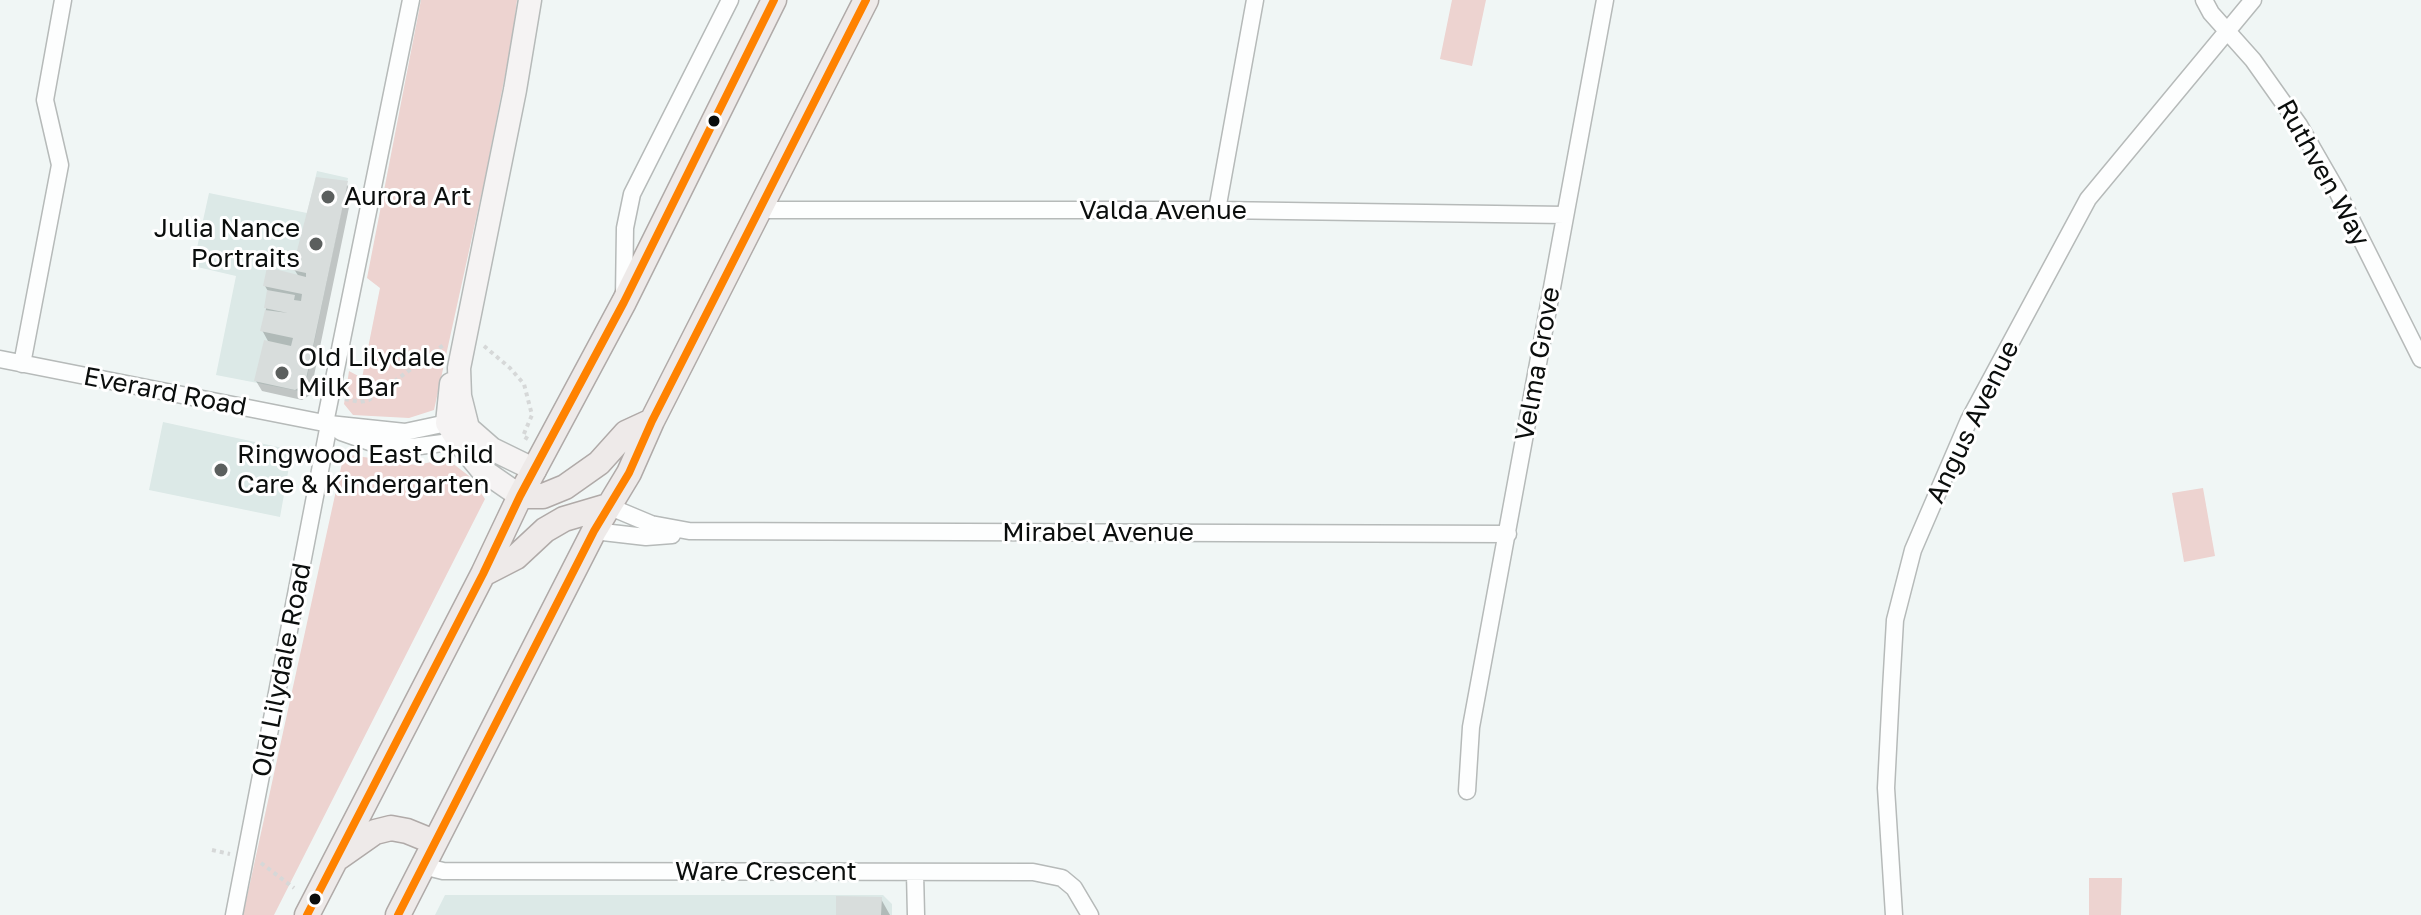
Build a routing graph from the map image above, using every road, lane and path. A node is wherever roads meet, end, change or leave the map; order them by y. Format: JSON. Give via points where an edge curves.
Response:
{"nodes":[{"id":1,"x":63,"y":0,"type":"edge"},
{"id":2,"x":411,"y":0,"type":"edge"},
{"id":3,"x":530,"y":0,"type":"edge"},
{"id":4,"x":730,"y":0,"type":"edge"},
{"id":5,"x":774,"y":0,"type":"edge"},
{"id":6,"x":866,"y":0,"type":"edge"},
{"id":7,"x":1255,"y":0,"type":"edge"},
{"id":8,"x":1605,"y":0,"type":"edge"},
{"id":9,"x":2204,"y":0,"type":"edge"},
{"id":10,"x":2253,"y":0,"type":"edge"},
{"id":11,"x":2228,"y":31,"type":"junction"},
{"id":12,"x":760,"y":210,"type":"junction"},
{"id":13,"x":1217,"y":210,"type":"junction"},
{"id":14,"x":1565,"y":215,"type":"junction"},
{"id":15,"x":624,"y":302,"type":"junction"},
{"id":16,"x":0,"y":359,"type":"edge"},
{"id":17,"x":2421,"y":359,"type":"edge"},
{"id":18,"x":22,"y":364,"type":"junction"},
{"id":19,"x":652,"y":421,"type":"junction"},
{"id":20,"x":327,"y":424,"type":"junction"},
{"id":21,"x":458,"y":431,"type":"junction"},
{"id":22,"x":535,"y":470,"type":"junction"},
{"id":23,"x":565,"y":487,"type":"junction"},
{"id":24,"x":520,"y":496,"type":"junction"},
{"id":25,"x":608,"y":506,"type":"junction"},
{"id":26,"x":564,"y":519,"type":"junction"},
{"id":27,"x":594,"y":531,"type":"junction"},
{"id":28,"x":689,"y":531,"type":"junction"},
{"id":29,"x":1508,"y":534,"type":"junction"},
{"id":30,"x":483,"y":574,"type":"junction"},
{"id":31,"x":1467,"y":791,"type":"dead end"},
{"id":32,"x":434,"y":842,"type":"junction"},
{"id":33,"x":336,"y":859,"type":"junction"},
{"id":34,"x":423,"y":866,"type":"junction"},
{"id":35,"x":915,"y":873,"type":"junction"},
{"id":36,"x":234,"y":915,"type":"edge"},
{"id":37,"x":307,"y":915,"type":"edge"},
{"id":38,"x":398,"y":915,"type":"edge"},
{"id":39,"x":916,"y":915,"type":"edge"},
{"id":40,"x":1090,"y":915,"type":"edge"},
{"id":41,"x":1894,"y":915,"type":"edge"}],
"edges":[{"from":1,"to":18,"type":"street","via":[[45,100],[60,165]]},
{"from":2,"to":20,"type":"street","name":"Old Lilydale Road"},
{"from":3,"to":21,"type":"street","via":[[459,368]]},
{"from":4,"to":15,"type":"street","via":[[632,194],[625,228]]},
{"from":5,"to":15,"type":"main road"},
{"from":6,"to":12,"type":"main road"},
{"from":7,"to":13,"type":"street"},
{"from":8,"to":14,"type":"street","name":"Velma Grove"},
{"from":9,"to":11,"type":"street","name":"Ruthven Way"},
{"from":10,"to":11,"type":"street","name":"Angus Avenue"},
{"from":11,"to":17,"type":"street","name":"Ruthven Way","via":[[2299,125]]},
{"from":11,"to":41,"type":"street","name":"Angus Avenue","via":[[2088,199],[1969,420],[1913,550],[1895,620],[1891,690],[1886,788]]},
{"from":12,"to":13,"type":"street","name":"Valda Avenue"},
{"from":12,"to":19,"type":"main road"},
{"from":13,"to":14,"type":"street","name":"Valda Avenue"},
{"from":14,"to":29,"type":"street","name":"Velma Grove"},
{"from":15,"to":22,"type":"main road"},
{"from":16,"to":18,"type":"street","name":"Everard Road"},
{"from":18,"to":20,"type":"street","name":"Everard Road"},
{"from":19,"to":23,"type":"main road","via":[[626,433],[599,463]]},
{"from":19,"to":25,"type":"main road"},
{"from":20,"to":21,"type":"street","name":"Everard Road","via":[[345,435],[393,447],[419,447]]},
{"from":20,"to":36,"type":"street","name":"Old Lilydale Road"},
{"from":21,"to":22,"type":"street"},
{"from":21,"to":24,"type":"street","via":[[481,469]]},
{"from":22,"to":23,"type":"main road"},
{"from":22,"to":24,"type":"main road"},
{"from":23,"to":24,"type":"main road","via":[[543,496]]},
{"from":23,"to":25,"type":"main road"},
{"from":24,"to":26,"type":"main road"},
{"from":24,"to":30,"type":"main road"},
{"from":25,"to":26,"type":"main road"},
{"from":25,"to":27,"type":"main road"},
{"from":25,"to":28,"type":"street","name":"Mirabel Avenue","via":[[651,524]]},
{"from":26,"to":27,"type":"main road"},
{"from":26,"to":30,"type":"main road","via":[[516,557]]},
{"from":27,"to":28,"type":"street","name":"Mirabel Avenue","via":[[646,537]]},
{"from":27,"to":32,"type":"main road"},
{"from":28,"to":29,"type":"street","name":"Mirabel Avenue"},
{"from":29,"to":31,"type":"street","name":"Velma Grove","via":[[1471,727]]},
{"from":30,"to":33,"type":"main road"},
{"from":32,"to":33,"type":"main road","via":[[391,828],[375,832]]},
{"from":32,"to":34,"type":"main road"},
{"from":33,"to":37,"type":"main road"},
{"from":34,"to":35,"type":"street","name":"Ware Crescent","via":[[443,871]]},
{"from":34,"to":38,"type":"main road"},
{"from":35,"to":39,"type":"street"},
{"from":35,"to":40,"type":"street","name":"Ware Crescent","via":[[1048,874],[1074,888]]}]}
